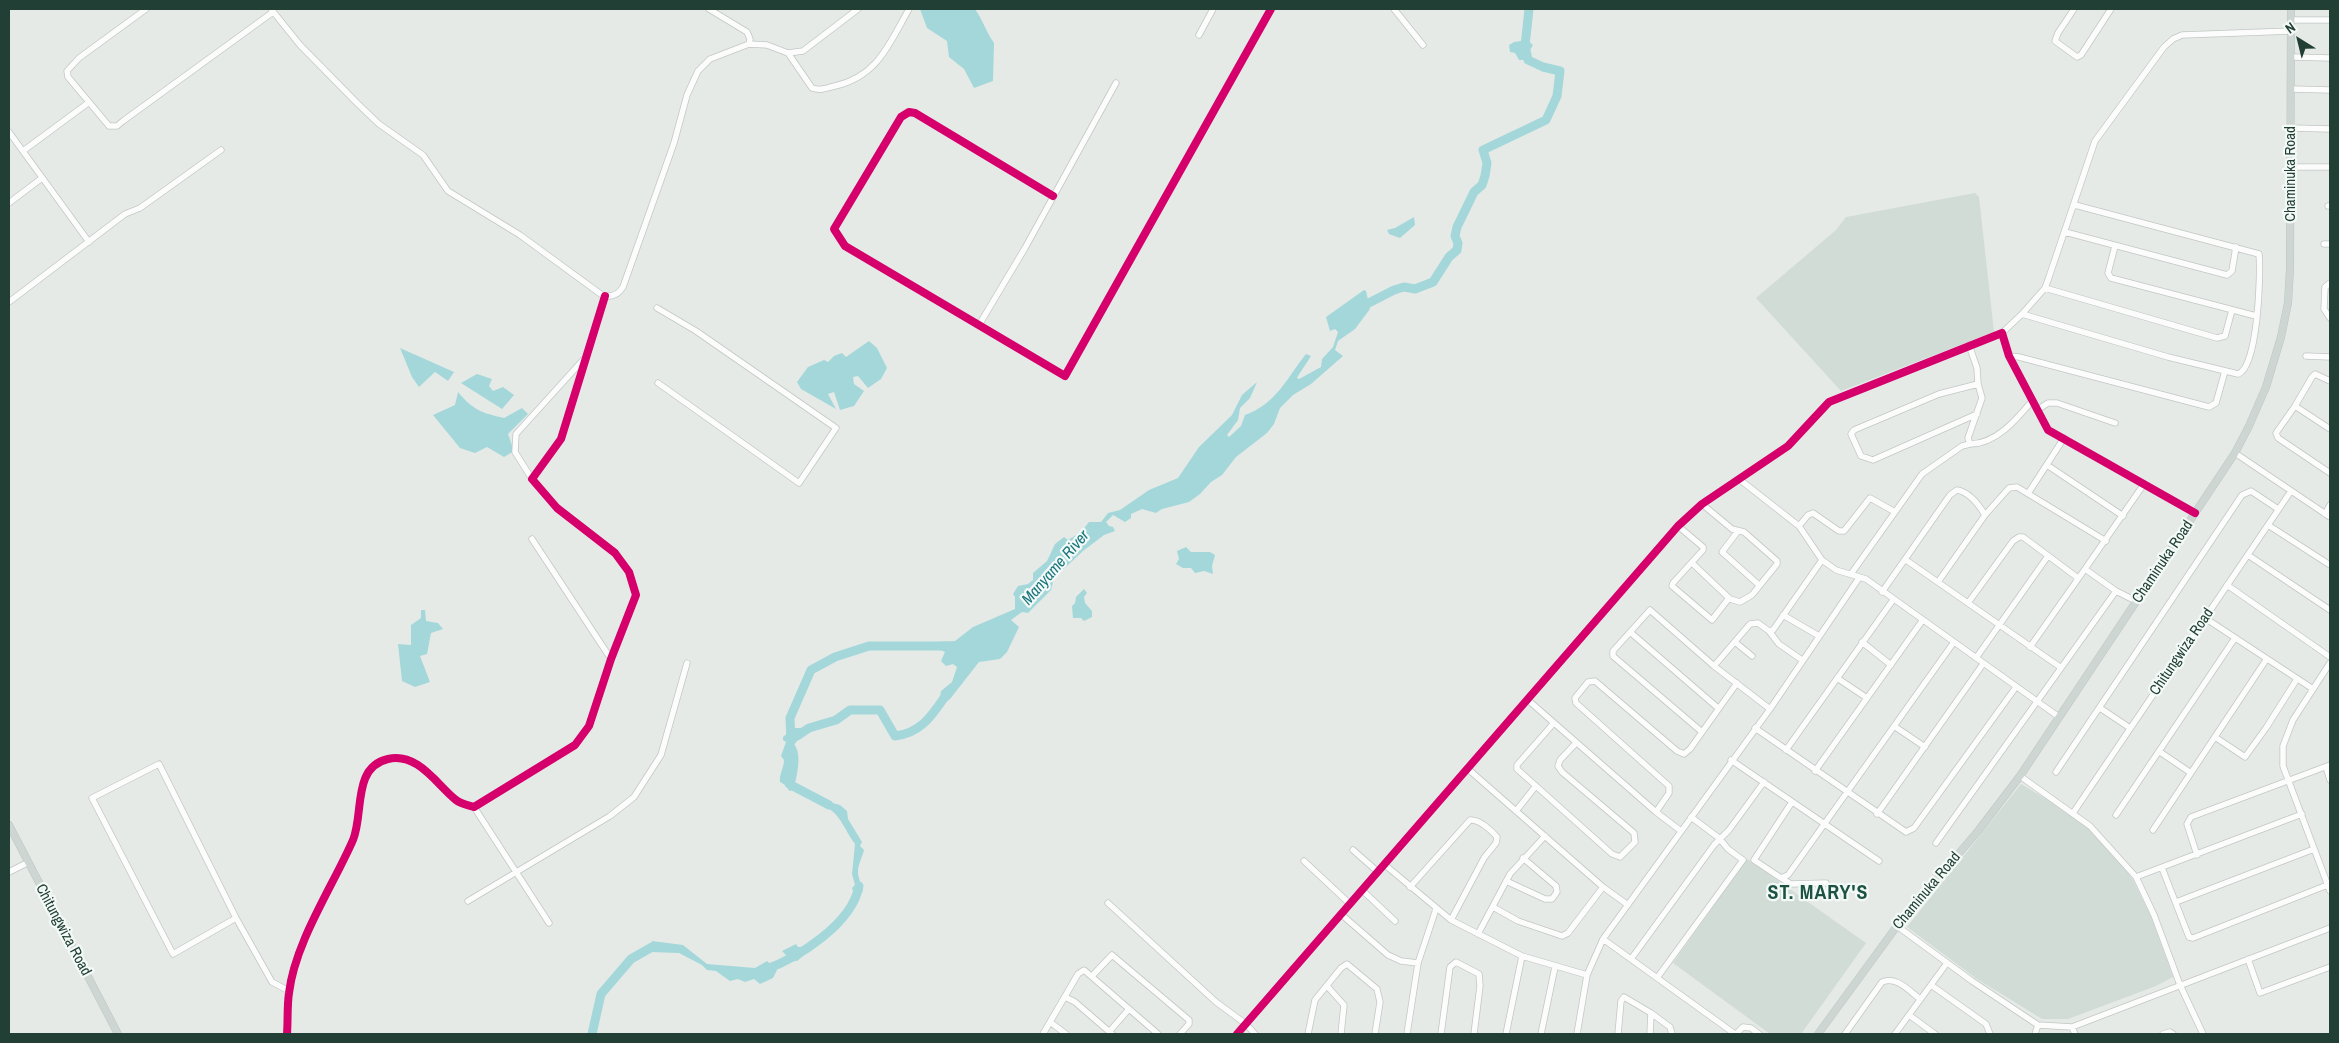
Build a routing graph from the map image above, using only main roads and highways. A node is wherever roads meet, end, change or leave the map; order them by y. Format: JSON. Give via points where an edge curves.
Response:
{"nodes":[{"id":1,"x":2291,"y":9,"type":"edge"},
{"id":2,"x":9,"y":825,"type":"edge"},
{"id":3,"x":118,"y":1034,"type":"edge"},
{"id":4,"x":1818,"y":1034,"type":"edge"}],
"edges":[{"from":1,"to":4,"type":"main road","name":"Chaminuka Road","via":[[2290,269],[2285,320],[2266,387],[2249,426],[2196,513],[2020,776],[1898,926]]},
{"from":2,"to":3,"type":"main road","name":"Chitungwiza Road"}]}
